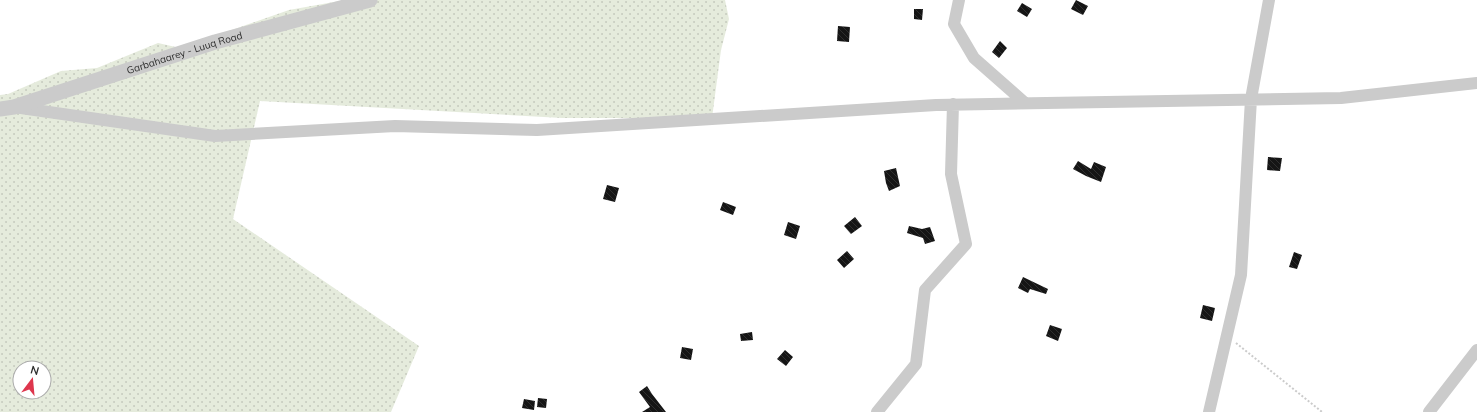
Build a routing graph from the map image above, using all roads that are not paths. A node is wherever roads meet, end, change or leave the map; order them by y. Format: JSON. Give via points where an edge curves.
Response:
{"nodes":[{"id":1,"x":370,"y":0,"type":"edge"},
{"id":2,"x":959,"y":0,"type":"edge"},
{"id":3,"x":1268,"y":0,"type":"edge"},
{"id":4,"x":1477,"y":83,"type":"edge"},
{"id":5,"x":1251,"y":99,"type":"junction"},
{"id":6,"x":1024,"y":103,"type":"junction"},
{"id":7,"x":953,"y":104,"type":"junction"},
{"id":8,"x":7,"y":108,"type":"edge"},
{"id":9,"x":1477,"y":350,"type":"edge"},
{"id":10,"x":877,"y":412,"type":"edge"},
{"id":11,"x":1209,"y":412,"type":"edge"},
{"id":12,"x":1428,"y":412,"type":"edge"}],
"edges":[{"from":1,"to":8,"type":"street","name":"Garbahaarey - Luuq Road","via":[[215,42]]},
{"from":2,"to":6,"type":"street","via":[[954,24],[974,58]]},
{"from":3,"to":5,"type":"street"},
{"from":4,"to":5,"type":"street","via":[[1341,98]]},
{"from":5,"to":6,"type":"street"},
{"from":5,"to":11,"type":"street","via":[[1241,275]]},
{"from":6,"to":7,"type":"street"},
{"from":7,"to":8,"type":"street","via":[[537,130],[395,126],[215,136]]},
{"from":7,"to":10,"type":"street","via":[[951,174],[966,244],[925,290],[916,364]]},
{"from":9,"to":12,"type":"street"}]}
